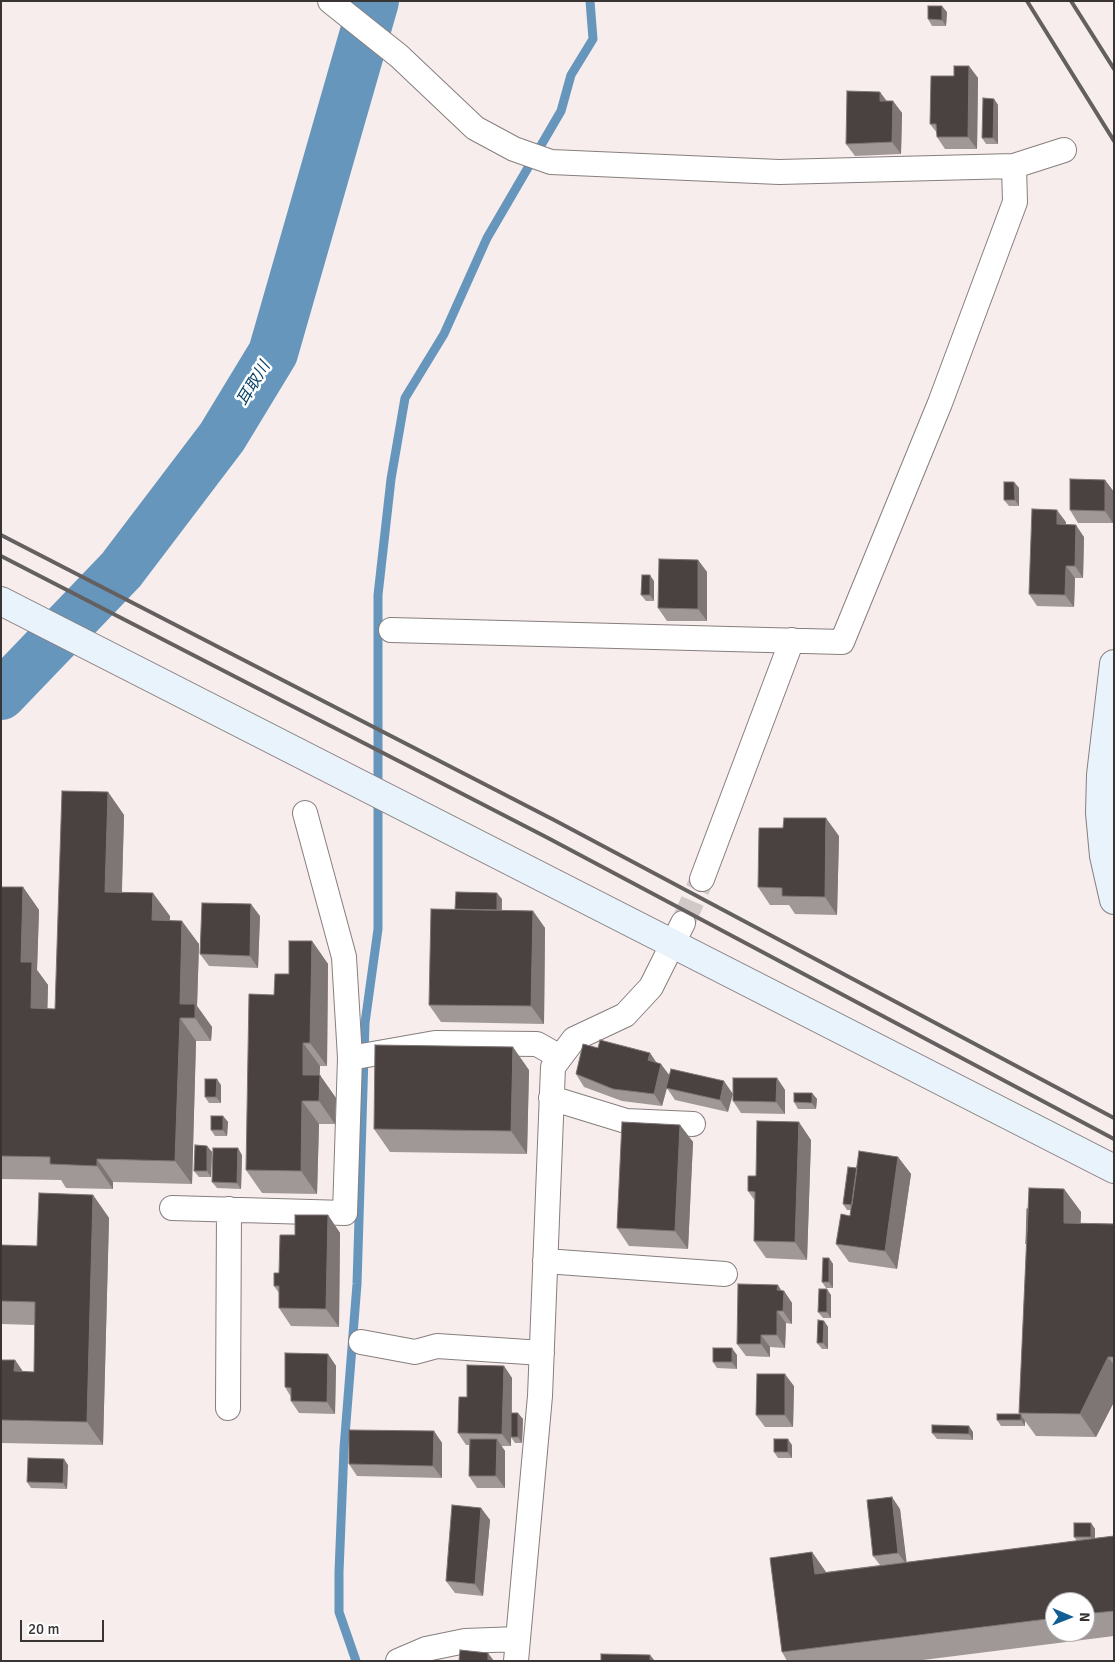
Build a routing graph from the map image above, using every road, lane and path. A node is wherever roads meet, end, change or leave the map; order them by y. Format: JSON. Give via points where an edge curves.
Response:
{"nodes":[{"id":1,"x":333,"y":3,"type":"edge"},
{"id":2,"x":1064,"y":150,"type":"dead end"},
{"id":3,"x":1014,"y":166,"type":"junction"},
{"id":4,"x":1,"y":601,"type":"edge"},
{"id":5,"x":391,"y":630,"type":"dead end"},
{"id":6,"x":792,"y":640,"type":"junction"},
{"id":7,"x":1114,"y":664,"type":"edge"},
{"id":8,"x":305,"y":813,"type":"dead end"},
{"id":9,"x":702,"y":879,"type":"tunnel mouth"},
{"id":10,"x":1114,"y":900,"type":"edge"},
{"id":11,"x":679,"y":933,"type":"junction"},
{"id":12,"x":359,"y":1056,"type":"junction"},
{"id":13,"x":560,"y":1057,"type":"junction"},
{"id":14,"x":551,"y":1098,"type":"junction"},
{"id":15,"x":693,"y":1124,"type":"dead end"},
{"id":16,"x":1114,"y":1169,"type":"edge"},
{"id":17,"x":172,"y":1208,"type":"dead end"},
{"id":18,"x":230,"y":1209,"type":"junction"},
{"id":19,"x":545,"y":1260,"type":"junction"},
{"id":20,"x":725,"y":1274,"type":"dead end"},
{"id":21,"x":361,"y":1342,"type":"dead end"},
{"id":22,"x":542,"y":1353,"type":"junction"},
{"id":23,"x":228,"y":1408,"type":"dead end"},
{"id":24,"x":517,"y":1650,"type":"edge"},
{"id":25,"x":398,"y":1661,"type":"edge"}],
"edges":[{"from":1,"to":3,"type":"street","via":[[399,56],[475,128],[514,149],[551,162],[780,172]]},
{"from":2,"to":3,"type":"street"},
{"from":3,"to":6,"type":"street","via":[[1015,202],[940,403],[842,642]]},
{"from":4,"to":11,"type":"street"},
{"from":5,"to":6,"type":"street"},
{"from":6,"to":9,"type":"street"},
{"from":7,"to":10,"type":"street","via":[[1101,775],[1100,813],[1104,856]]},
{"from":8,"to":12,"type":"street","via":[[344,957]]},
{"from":11,"to":13,"type":"street","via":[[650,987],[625,1015],[574,1039]]},
{"from":11,"to":16,"type":"street"},
{"from":12,"to":13,"type":"street","via":[[435,1044],[537,1044]]},
{"from":12,"to":18,"type":"street","via":[[345,1213]]},
{"from":13,"to":14,"type":"street","via":[[553,1067]]},
{"from":14,"to":15,"type":"street","via":[[626,1121]]},
{"from":14,"to":19,"type":"street"},
{"from":17,"to":18,"type":"street"},
{"from":18,"to":23,"type":"street"},
{"from":19,"to":20,"type":"street"},
{"from":19,"to":22,"type":"street"},
{"from":21,"to":22,"type":"street","via":[[415,1352],[437,1346]]},
{"from":22,"to":24,"type":"street"},
{"from":24,"to":25,"type":"street","via":[[465,1642],[436,1647]]}]}
